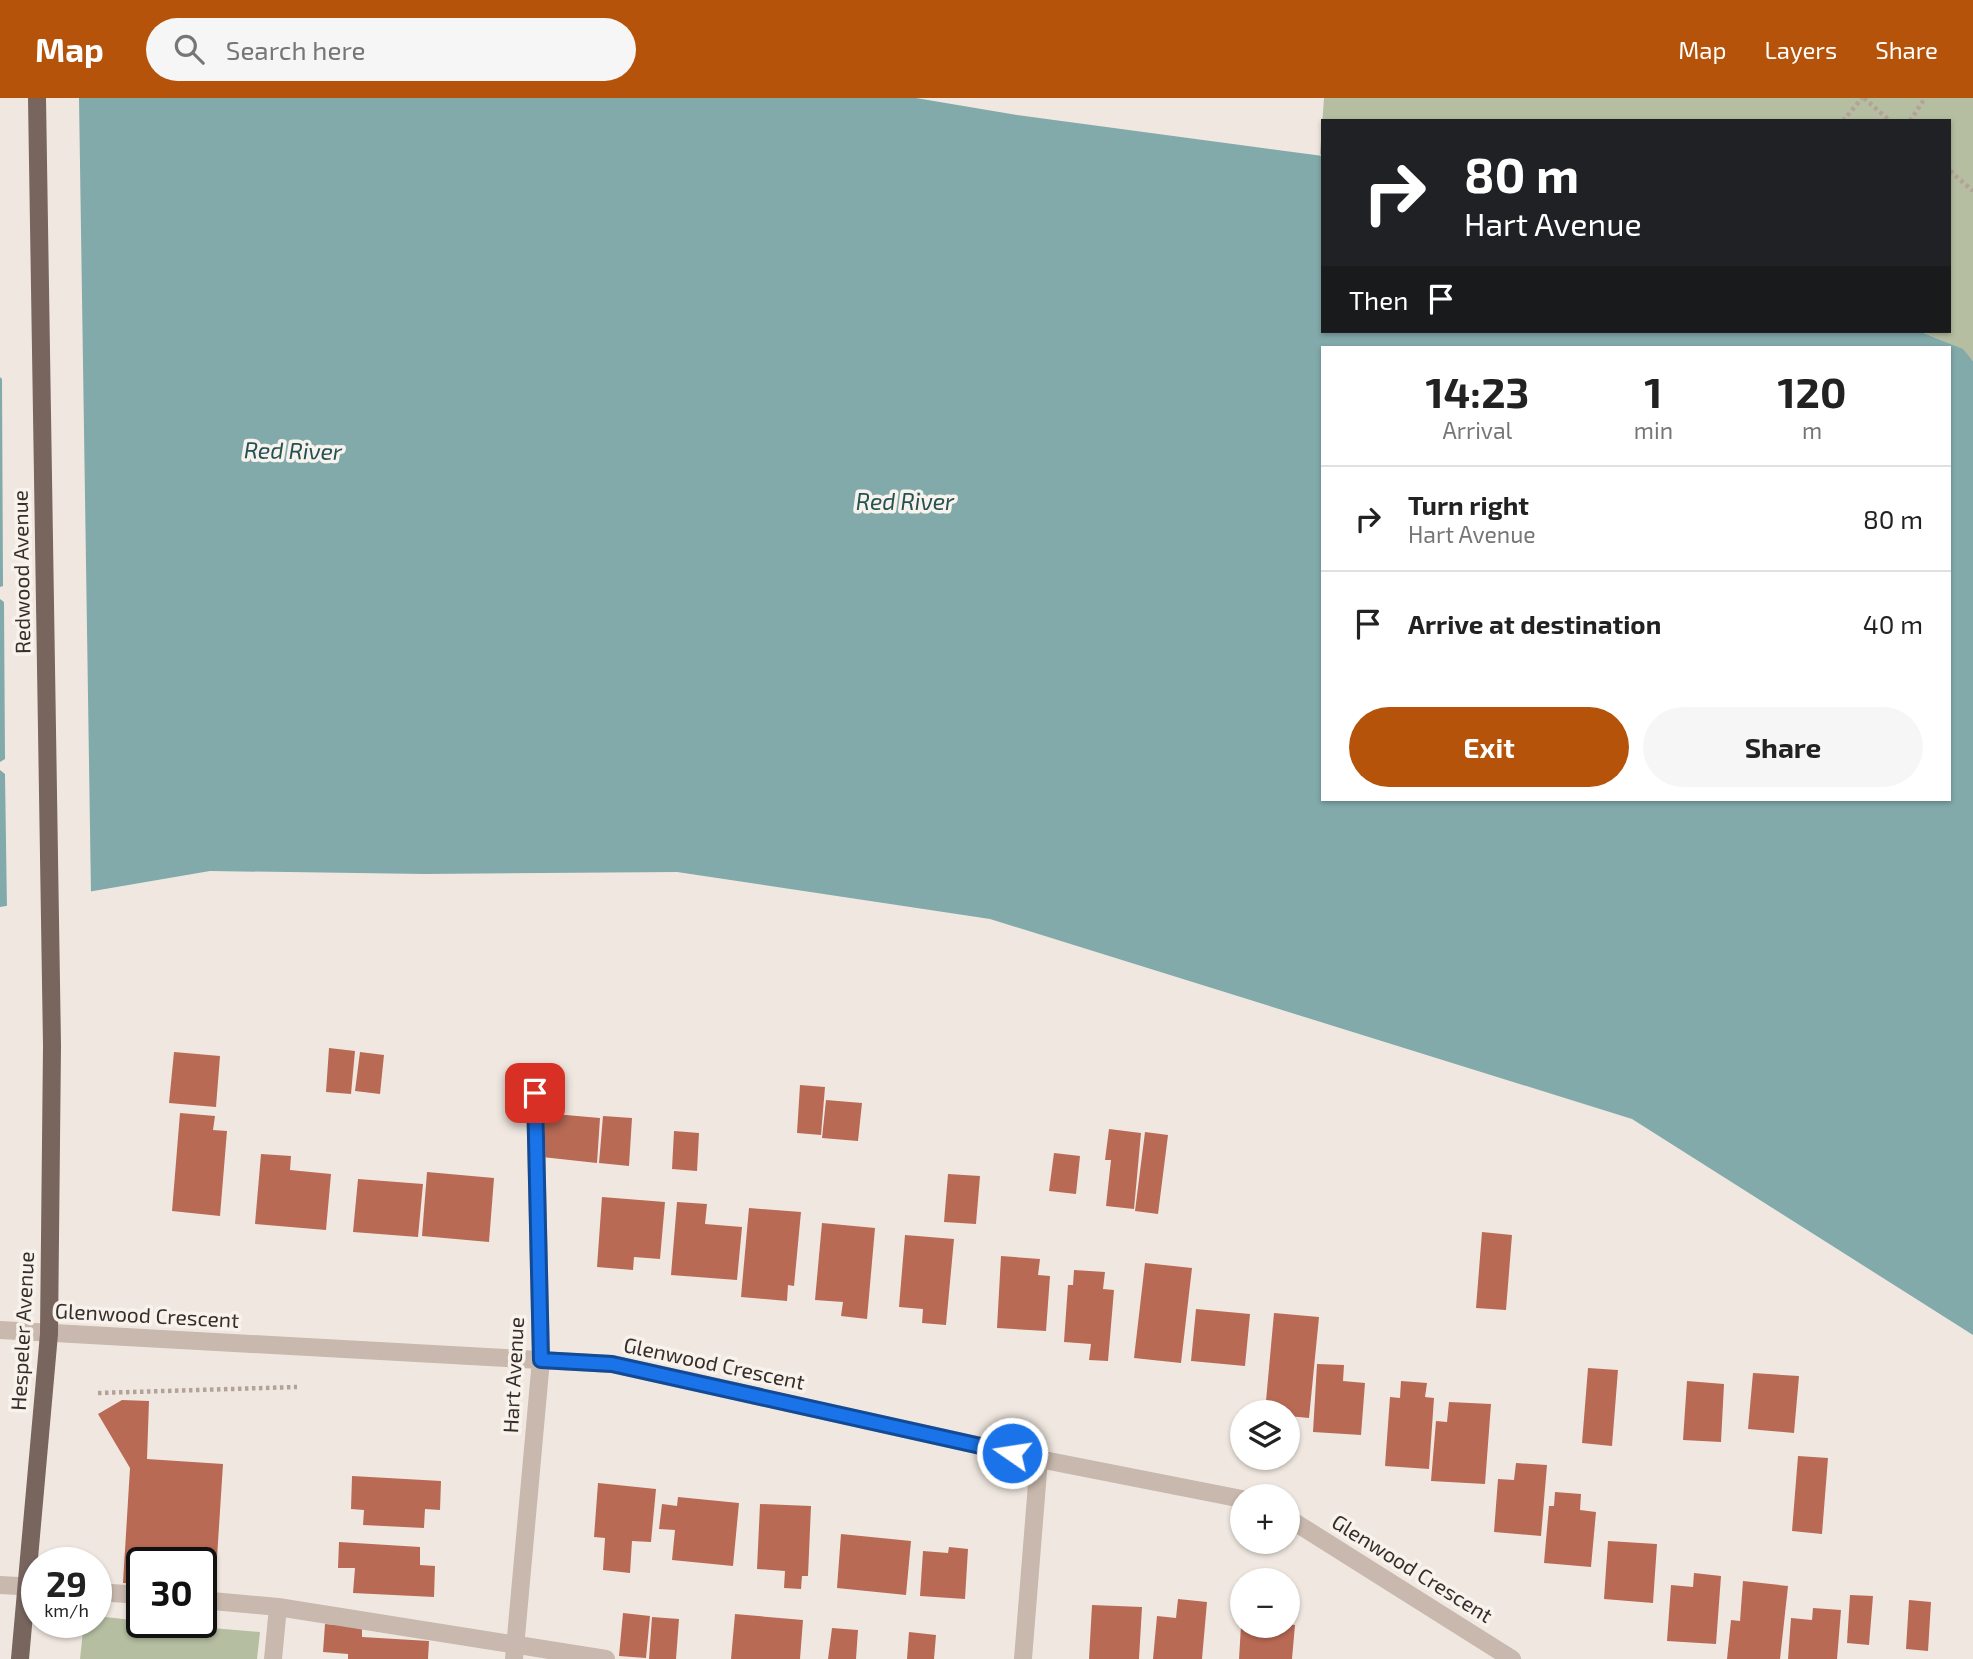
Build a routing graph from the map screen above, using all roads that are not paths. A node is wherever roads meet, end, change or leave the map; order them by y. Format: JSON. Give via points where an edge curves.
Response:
{"nodes":[{"id":1,"x":37,"y":98,"type":"edge"},
{"id":2,"x":52,"y":1046,"type":"joint"},
{"id":3,"x":535,"y":1093,"type":"dead end"},
{"id":4,"x":0,"y":1330,"type":"edge"},
{"id":5,"x":49,"y":1334,"type":"junction"},
{"id":6,"x":541,"y":1360,"type":"junction"},
{"id":7,"x":1039,"y":1459,"type":"junction"},
{"id":8,"x":1230,"y":1497,"type":"edge"},
{"id":9,"x":1300,"y":1526,"type":"edge"},
{"id":10,"x":35,"y":1547,"type":"edge"},
{"id":11,"x":0,"y":1586,"type":"edge"},
{"id":12,"x":21,"y":1586,"type":"edge"},
{"id":13,"x":217,"y":1601,"type":"edge"},
{"id":14,"x":278,"y":1607,"type":"junction"},
{"id":15,"x":23,"y":1638,"type":"edge"},
{"id":16,"x":514,"y":1652,"type":"edge"},
{"id":17,"x":20,"y":1659,"type":"edge"},
{"id":18,"x":273,"y":1659,"type":"edge"},
{"id":19,"x":606,"y":1659,"type":"edge"},
{"id":20,"x":1023,"y":1659,"type":"edge"},
{"id":21,"x":1512,"y":1659,"type":"edge"}],
"edges":[{"from":1,"to":2,"type":"main road","name":"Redwood Avenue"},
{"from":2,"to":5,"type":"main road","name":"Hespeler Avenue"},
{"from":3,"to":6,"type":"street","name":"Hart Avenue"},
{"from":4,"to":5,"type":"street","name":"Glenwood Crescent"},
{"from":5,"to":6,"type":"street","name":"Glenwood Crescent"},
{"from":5,"to":10,"type":"main road","name":"Hespeler Avenue"},
{"from":6,"to":7,"type":"street","name":"Glenwood Crescent","via":[[612,1364]]},
{"from":6,"to":16,"type":"street","name":"Hart Avenue"},
{"from":7,"to":8,"type":"street","name":"Glenwood Crescent"},
{"from":7,"to":20,"type":"street"},
{"from":9,"to":21,"type":"street","name":"Glenwood Crescent"},
{"from":11,"to":12,"type":"street"},
{"from":13,"to":14,"type":"street"},
{"from":14,"to":16,"type":"street"},
{"from":14,"to":18,"type":"street"},
{"from":15,"to":17,"type":"main road","name":"Hespeler Avenue"},
{"from":16,"to":19,"type":"street"}]}
